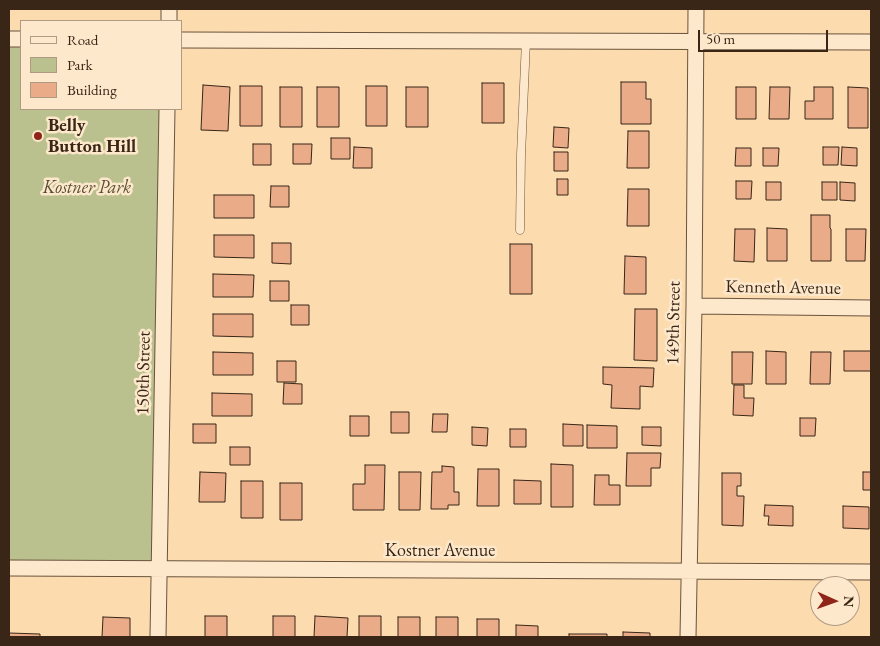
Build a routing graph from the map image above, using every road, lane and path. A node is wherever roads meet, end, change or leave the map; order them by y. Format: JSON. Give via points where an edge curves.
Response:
{"nodes":[{"id":1,"x":696,"y":9,"type":"edge"},
{"id":2,"x":182,"y":40,"type":"edge"},
{"id":3,"x":526,"y":41,"type":"junction"},
{"id":4,"x":695,"y":42,"type":"junction"},
{"id":5,"x":871,"y":42,"type":"edge"},
{"id":6,"x":167,"y":110,"type":"edge"},
{"id":7,"x":520,"y":230,"type":"dead end"},
{"id":8,"x":694,"y":306,"type":"junction"},
{"id":9,"x":871,"y":308,"type":"edge"},
{"id":10,"x":9,"y":568,"type":"edge"},
{"id":11,"x":159,"y":568,"type":"junction"},
{"id":12,"x":689,"y":572,"type":"junction"},
{"id":13,"x":871,"y":572,"type":"edge"},
{"id":14,"x":158,"y":637,"type":"edge"},
{"id":15,"x":688,"y":637,"type":"edge"}],
"edges":[{"from":1,"to":4,"type":"street","name":"149th Street"},
{"from":2,"to":3,"type":"street"},
{"from":3,"to":4,"type":"street"},
{"from":3,"to":7,"type":"lane"},
{"from":4,"to":5,"type":"street"},
{"from":4,"to":8,"type":"street","name":"149th Street"},
{"from":6,"to":11,"type":"street","name":"150th Street"},
{"from":8,"to":9,"type":"street","name":"Kenneth Avenue"},
{"from":8,"to":12,"type":"street","name":"149th Street"},
{"from":10,"to":11,"type":"street","name":"Kostner Avenue"},
{"from":11,"to":12,"type":"street","name":"Kostner Avenue"},
{"from":11,"to":14,"type":"street","name":"150th Street"},
{"from":12,"to":13,"type":"street","name":"Kostner Avenue"},
{"from":12,"to":15,"type":"street","name":"149th Street"}]}
